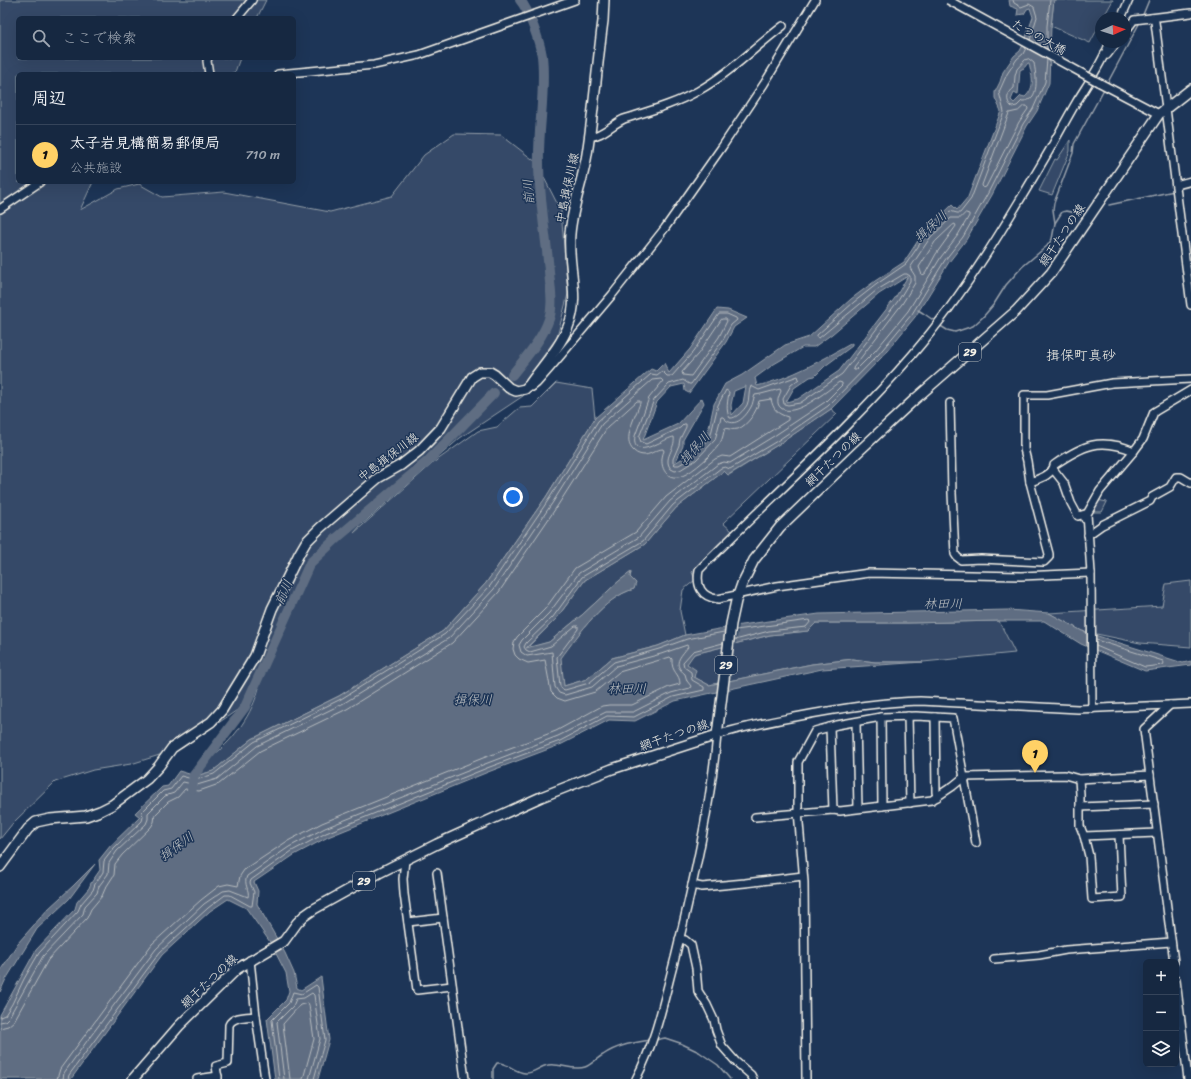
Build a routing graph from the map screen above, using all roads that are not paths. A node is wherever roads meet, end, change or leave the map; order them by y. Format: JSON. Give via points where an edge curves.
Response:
{"nodes":[{"id":1,"x":252,"y":0,"type":"edge"},
{"id":2,"x":575,"y":0,"type":"edge"},
{"id":3,"x":604,"y":0,"type":"edge"},
{"id":4,"x":815,"y":0,"type":"edge"},
{"id":5,"x":948,"y":0,"type":"edge"},
{"id":6,"x":1130,"y":0,"type":"edge"},
{"id":7,"x":1124,"y":12,"type":"edge"},
{"id":8,"x":1191,"y":13,"type":"edge"},
{"id":9,"x":239,"y":16,"type":"edge"},
{"id":10,"x":1152,"y":18,"type":"junction"},
{"id":11,"x":1131,"y":24,"type":"edge"},
{"id":12,"x":782,"y":26,"type":"dead end"},
{"id":13,"x":1108,"y":48,"type":"edge"},
{"id":14,"x":1112,"y":48,"type":"edge"},
{"id":15,"x":207,"y":60,"type":"edge"},
{"id":16,"x":1103,"y":60,"type":"junction"},
{"id":17,"x":209,"y":72,"type":"edge"},
{"id":18,"x":296,"y":72,"type":"edge"},
{"id":19,"x":1191,"y":89,"type":"edge"},
{"id":20,"x":1167,"y":108,"type":"junction"},
{"id":21,"x":1159,"y":114,"type":"junction"},
{"id":22,"x":590,"y":136,"type":"junction"},
{"id":23,"x":1191,"y":181,"type":"edge"},
{"id":24,"x":37,"y":184,"type":"edge"},
{"id":25,"x":1176,"y":184,"type":"junction"},
{"id":26,"x":0,"y":209,"type":"edge"},
{"id":27,"x":1191,"y":304,"type":"edge"},
{"id":28,"x":1191,"y":379,"type":"edge"},
{"id":29,"x":529,"y":385,"type":"junction"},
{"id":30,"x":1191,"y":390,"type":"edge"},
{"id":31,"x":950,"y":403,"type":"dead end"},
{"id":32,"x":1134,"y":451,"type":"junction"},
{"id":33,"x":1053,"y":469,"type":"junction"},
{"id":34,"x":1030,"y":482,"type":"junction"},
{"id":35,"x":1191,"y":483,"type":"edge"},
{"id":36,"x":1088,"y":534,"type":"junction"},
{"id":37,"x":1091,"y":573,"type":"junction"},
{"id":38,"x":737,"y":599,"type":"junction"},
{"id":39,"x":1191,"y":704,"type":"edge"},
{"id":40,"x":1170,"y":705,"type":"junction"},
{"id":41,"x":1092,"y":709,"type":"junction"},
{"id":42,"x":908,"y":716,"type":"junction"},
{"id":43,"x":881,"y":717,"type":"junction"},
{"id":44,"x":935,"y":717,"type":"junction"},
{"id":45,"x":856,"y":722,"type":"junction"},
{"id":46,"x":830,"y":727,"type":"junction"},
{"id":47,"x":718,"y":732,"type":"junction"},
{"id":48,"x":1150,"y":775,"type":"junction"},
{"id":49,"x":964,"y":777,"type":"junction"},
{"id":50,"x":1079,"y":779,"type":"junction"},
{"id":51,"x":937,"y":797,"type":"junction"},
{"id":52,"x":910,"y":803,"type":"junction"},
{"id":53,"x":1154,"y":804,"type":"junction"},
{"id":54,"x":882,"y":806,"type":"junction"},
{"id":55,"x":1080,"y":807,"type":"junction"},
{"id":56,"x":858,"y":808,"type":"junction"},
{"id":57,"x":833,"y":810,"type":"junction"},
{"id":58,"x":799,"y":813,"type":"junction"},
{"id":59,"x":755,"y":817,"type":"dead end"},
{"id":60,"x":1157,"y":833,"type":"junction"},
{"id":61,"x":1119,"y":835,"type":"junction"},
{"id":62,"x":1084,"y":836,"type":"junction"},
{"id":63,"x":976,"y":843,"type":"dead end"},
{"id":64,"x":405,"y":860,"type":"junction"},
{"id":65,"x":0,"y":867,"type":"edge"},
{"id":66,"x":437,"y":873,"type":"dead end"},
{"id":67,"x":803,"y":876,"type":"junction"},
{"id":68,"x":692,"y":885,"type":"junction"},
{"id":69,"x":443,"y":918,"type":"junction"},
{"id":70,"x":408,"y":922,"type":"junction"},
{"id":71,"x":679,"y":939,"type":"junction"},
{"id":72,"x":1171,"y":942,"type":"junction"},
{"id":73,"x":994,"y":959,"type":"dead end"},
{"id":74,"x":1174,"y":959,"type":"edge"},
{"id":75,"x":250,"y":960,"type":"junction"},
{"id":76,"x":452,"y":986,"type":"junction"},
{"id":77,"x":1178,"y":995,"type":"edge"},
{"id":78,"x":256,"y":1016,"type":"junction"},
{"id":79,"x":143,"y":1067,"type":"junction"},
{"id":80,"x":218,"y":1078,"type":"edge"},
{"id":81,"x":133,"y":1079,"type":"edge"},
{"id":82,"x":139,"y":1079,"type":"edge"},
{"id":83,"x":197,"y":1079,"type":"edge"},
{"id":84,"x":200,"y":1079,"type":"edge"},
{"id":85,"x":265,"y":1079,"type":"edge"},
{"id":86,"x":465,"y":1079,"type":"edge"},
{"id":87,"x":636,"y":1079,"type":"edge"},
{"id":88,"x":753,"y":1079,"type":"edge"},
{"id":89,"x":806,"y":1079,"type":"edge"},
{"id":90,"x":1188,"y":1079,"type":"edge"}],
"edges":[{"from":1,"to":9,"type":"street"},
{"from":2,"to":18,"type":"street","via":[[419,55],[374,64]]},
{"from":3,"to":22,"type":"main road","name":"中島揖保川線"},
{"from":4,"to":29,"type":"street","via":[[747,110],[665,228],[551,367],[537,383],[532,387]]},
{"from":5,"to":21,"type":"street","name":"たつの大橋","bridge":true},
{"from":6,"to":7,"type":"street"},
{"from":8,"to":10,"type":"street"},
{"from":10,"to":11,"type":"street","via":[[1134,20]]},
{"from":10,"to":20,"type":"street","via":[[1155,22]]},
{"from":12,"to":22,"type":"street","via":[[732,68],[699,91],[616,122],[598,135]]},
{"from":13,"to":16,"type":"street"},
{"from":14,"to":16,"type":"street"},
{"from":15,"to":17,"type":"street"},
{"from":16,"to":38,"type":"street","via":[[996,239],[914,352],[851,422],[699,570],[699,589],[710,598]]},
{"from":19,"to":20,"type":"main road","name":"網干たつの線","number":"29"},
{"from":20,"to":21,"type":"main road","name":"網干たつの線","number":"29"},
{"from":20,"to":25,"type":"street"},
{"from":21,"to":38,"type":"main road","name":"網干たつの線","number":"29","via":[[1051,273],[1016,312],[859,450],[780,527],[754,560]]},
{"from":22,"to":29,"type":"main road","name":"中島揖保川線","via":[[570,234],[569,253],[574,290],[572,315],[562,340]]},
{"from":23,"to":25,"type":"street"},
{"from":24,"to":26,"type":"street"},
{"from":25,"to":27,"type":"street"},
{"from":28,"to":34,"type":"street","via":[[1112,383],[1047,395],[1024,395],[1024,449]]},
{"from":29,"to":65,"type":"main road","name":"中島揖保川線","via":[[516,391],[490,372],[480,372],[472,377],[441,428],[418,451],[374,481],[306,542],[272,609],[255,656],[222,710],[211,722],[172,748],[147,779],[112,805],[86,816],[36,822],[28,828]]},
{"from":30,"to":32,"type":"street","via":[[1154,412],[1143,439]]},
{"from":31,"to":34,"type":"street","via":[[952,493],[957,557],[961,560],[1047,560],[1049,554]]},
{"from":32,"to":33,"type":"street","via":[[1115,444],[1096,444],[1071,453],[1054,465]]},
{"from":32,"to":36,"type":"street","via":[[1100,491],[1087,514]]},
{"from":33,"to":34,"type":"street","via":[[1047,475]]},
{"from":33,"to":36,"type":"street","via":[[1064,483],[1078,516],[1085,514]]},
{"from":35,"to":36,"type":"street","via":[[1176,477],[1170,487],[1152,497],[1150,501]]},
{"from":36,"to":37,"type":"street"},
{"from":37,"to":38,"type":"street","via":[[1021,576],[869,573],[777,586]]},
{"from":37,"to":41,"type":"street"},
{"from":38,"to":47,"type":"main road","name":"網干たつの線","number":"29","via":[[728,643]]},
{"from":39,"to":40,"type":"street"},
{"from":40,"to":41,"type":"street"},
{"from":40,"to":48,"type":"street","via":[[1144,729]]},
{"from":41,"to":47,"type":"street","via":[[895,702],[850,706]]},
{"from":42,"to":43,"type":"street"},
{"from":42,"to":44,"type":"street"},
{"from":42,"to":52,"type":"street"},
{"from":43,"to":45,"type":"street"},
{"from":43,"to":54,"type":"street"},
{"from":44,"to":49,"type":"street","via":[[953,718]]},
{"from":44,"to":51,"type":"street"},
{"from":45,"to":46,"type":"street"},
{"from":45,"to":56,"type":"street"},
{"from":46,"to":57,"type":"street"},
{"from":46,"to":58,"type":"street","via":[[815,731],[798,762]]},
{"from":47,"to":64,"type":"main road","name":"網干たつの線","number":"29","via":[[548,794]]},
{"from":47,"to":68,"type":"street","via":[[707,814]]},
{"from":48,"to":50,"type":"street"},
{"from":48,"to":53,"type":"street"},
{"from":49,"to":50,"type":"street","via":[[1065,775]]},
{"from":49,"to":51,"type":"street"},
{"from":49,"to":63,"type":"street"},
{"from":50,"to":55,"type":"street"},
{"from":51,"to":52,"type":"street"},
{"from":52,"to":54,"type":"street"},
{"from":53,"to":55,"type":"street"},
{"from":53,"to":60,"type":"street"},
{"from":54,"to":56,"type":"street"},
{"from":55,"to":62,"type":"street","via":[[1080,826]]},
{"from":56,"to":57,"type":"street"},
{"from":57,"to":58,"type":"street"},
{"from":58,"to":59,"type":"street"},
{"from":58,"to":67,"type":"street"},
{"from":60,"to":61,"type":"street"},
{"from":60,"to":72,"type":"street"},
{"from":61,"to":62,"type":"street"},
{"from":61,"to":62,"type":"street","via":[[1122,897],[1092,899]]},
{"from":64,"to":70,"type":"street","via":[[403,879]]},
{"from":64,"to":75,"type":"main road","name":"網干たつの線","number":"29","via":[[314,909],[297,923],[284,941]]},
{"from":66,"to":69,"type":"street"},
{"from":67,"to":68,"type":"street","via":[[702,887]]},
{"from":67,"to":89,"type":"street"},
{"from":68,"to":71,"type":"street"},
{"from":69,"to":70,"type":"street"},
{"from":69,"to":76,"type":"street"},
{"from":70,"to":76,"type":"street","via":[[417,990]]},
{"from":71,"to":87,"type":"street","via":[[658,1024]]},
{"from":71,"to":88,"type":"street","via":[[691,945],[698,991],[709,1010],[722,1046]]},
{"from":72,"to":73,"type":"street","via":[[1066,950]]},
{"from":72,"to":74,"type":"street"},
{"from":75,"to":78,"type":"street"},
{"from":75,"to":79,"type":"main road","name":"網干たつの線","number":"29","via":[[237,969],[179,1026]]},
{"from":76,"to":86,"type":"street"},
{"from":77,"to":90,"type":"street"},
{"from":78,"to":80,"type":"street","via":[[235,1018],[231,1021],[228,1063],[216,1066]]},
{"from":78,"to":85,"type":"street"},
{"from":79,"to":81,"type":"main road","name":"網干たつの線","number":"29"},
{"from":79,"to":82,"type":"street"},
{"from":80,"to":84,"type":"street"},
{"from":83,"to":84,"type":"street"}]}
